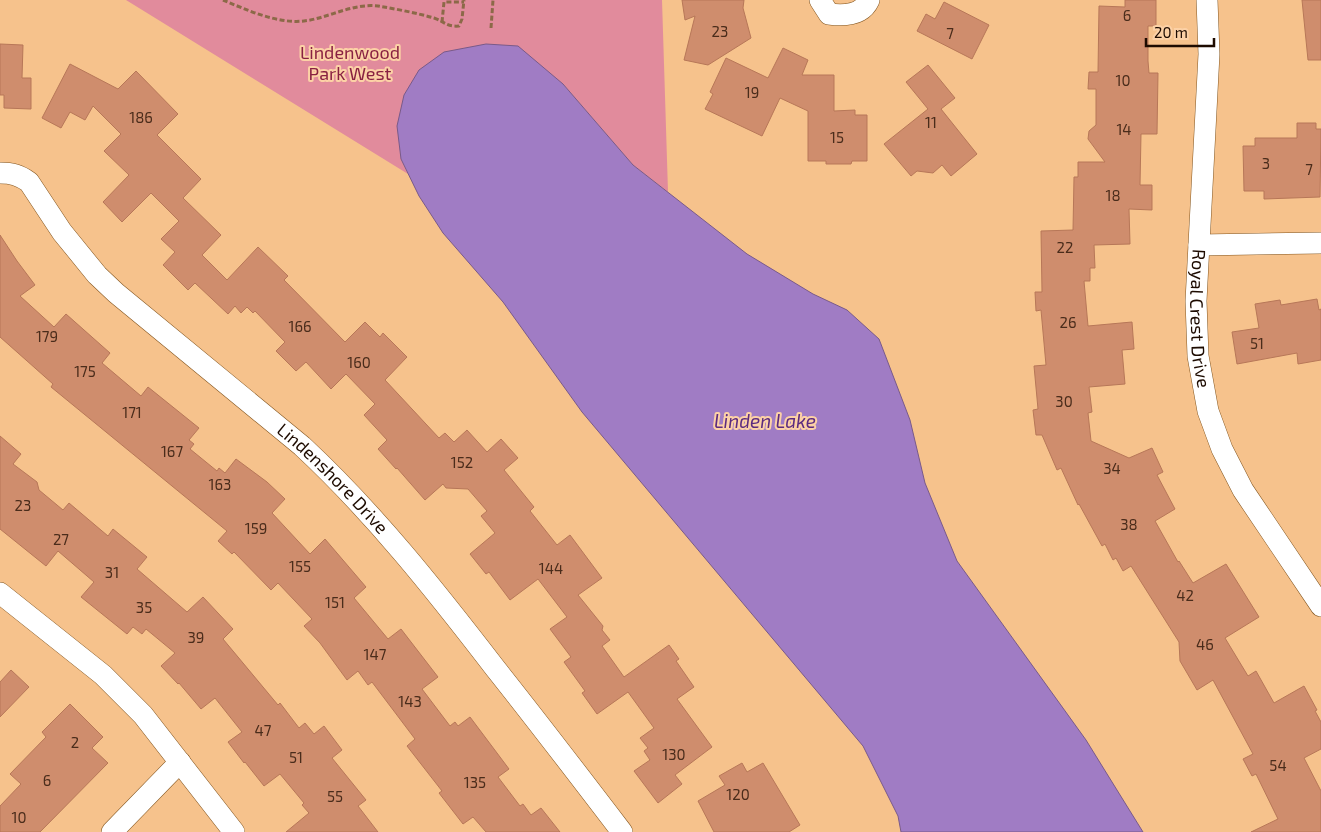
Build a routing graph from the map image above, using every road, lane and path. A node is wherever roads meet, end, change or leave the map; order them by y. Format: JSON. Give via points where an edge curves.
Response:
{"nodes":[{"id":1,"x":223,"y":0,"type":"edge"},
{"id":2,"x":493,"y":0,"type":"edge"},
{"id":3,"x":820,"y":0,"type":"edge"},
{"id":4,"x":869,"y":0,"type":"edge"},
{"id":5,"x":1207,"y":0,"type":"edge"},
{"id":6,"x":464,"y":1,"type":"edge"},
{"id":7,"x":442,"y":22,"type":"junction"},
{"id":8,"x":491,"y":28,"type":"dead end"},
{"id":9,"x":0,"y":173,"type":"edge"},
{"id":10,"x":1321,"y":244,"type":"edge"},
{"id":11,"x":1199,"y":245,"type":"junction"},
{"id":12,"x":0,"y":593,"type":"edge"},
{"id":13,"x":1321,"y":606,"type":"edge"},
{"id":14,"x":180,"y":762,"type":"junction"},
{"id":15,"x":112,"y":832,"type":"edge"},
{"id":16,"x":234,"y":832,"type":"edge"},
{"id":17,"x":622,"y":832,"type":"edge"}],
"edges":[{"from":1,"to":7,"type":"path","via":[[270,18],[291,21],[303,21],[362,5],[379,6]]},
{"from":2,"to":8,"type":"path"},
{"from":3,"to":4,"type":"street","via":[[829,14],[843,15],[857,12]]},
{"from":5,"to":11,"type":"street","name":"Royal Crest Drive","via":[[1209,54]]},
{"from":6,"to":7,"type":"path","via":[[444,2]]},
{"from":6,"to":7,"type":"path","via":[[459,26]]},
{"from":9,"to":17,"type":"street","name":"Lindenshore Drive","via":[[21,176],[29,182],[62,232],[97,275],[302,446],[382,526],[435,589]]},
{"from":10,"to":11,"type":"street"},
{"from":11,"to":13,"type":"street","name":"Royal Crest Drive","via":[[1198,356],[1208,411],[1222,449],[1243,490]]},
{"from":12,"to":14,"type":"street","via":[[103,676],[143,715]]},
{"from":14,"to":15,"type":"street"},
{"from":14,"to":16,"type":"street"}]}
